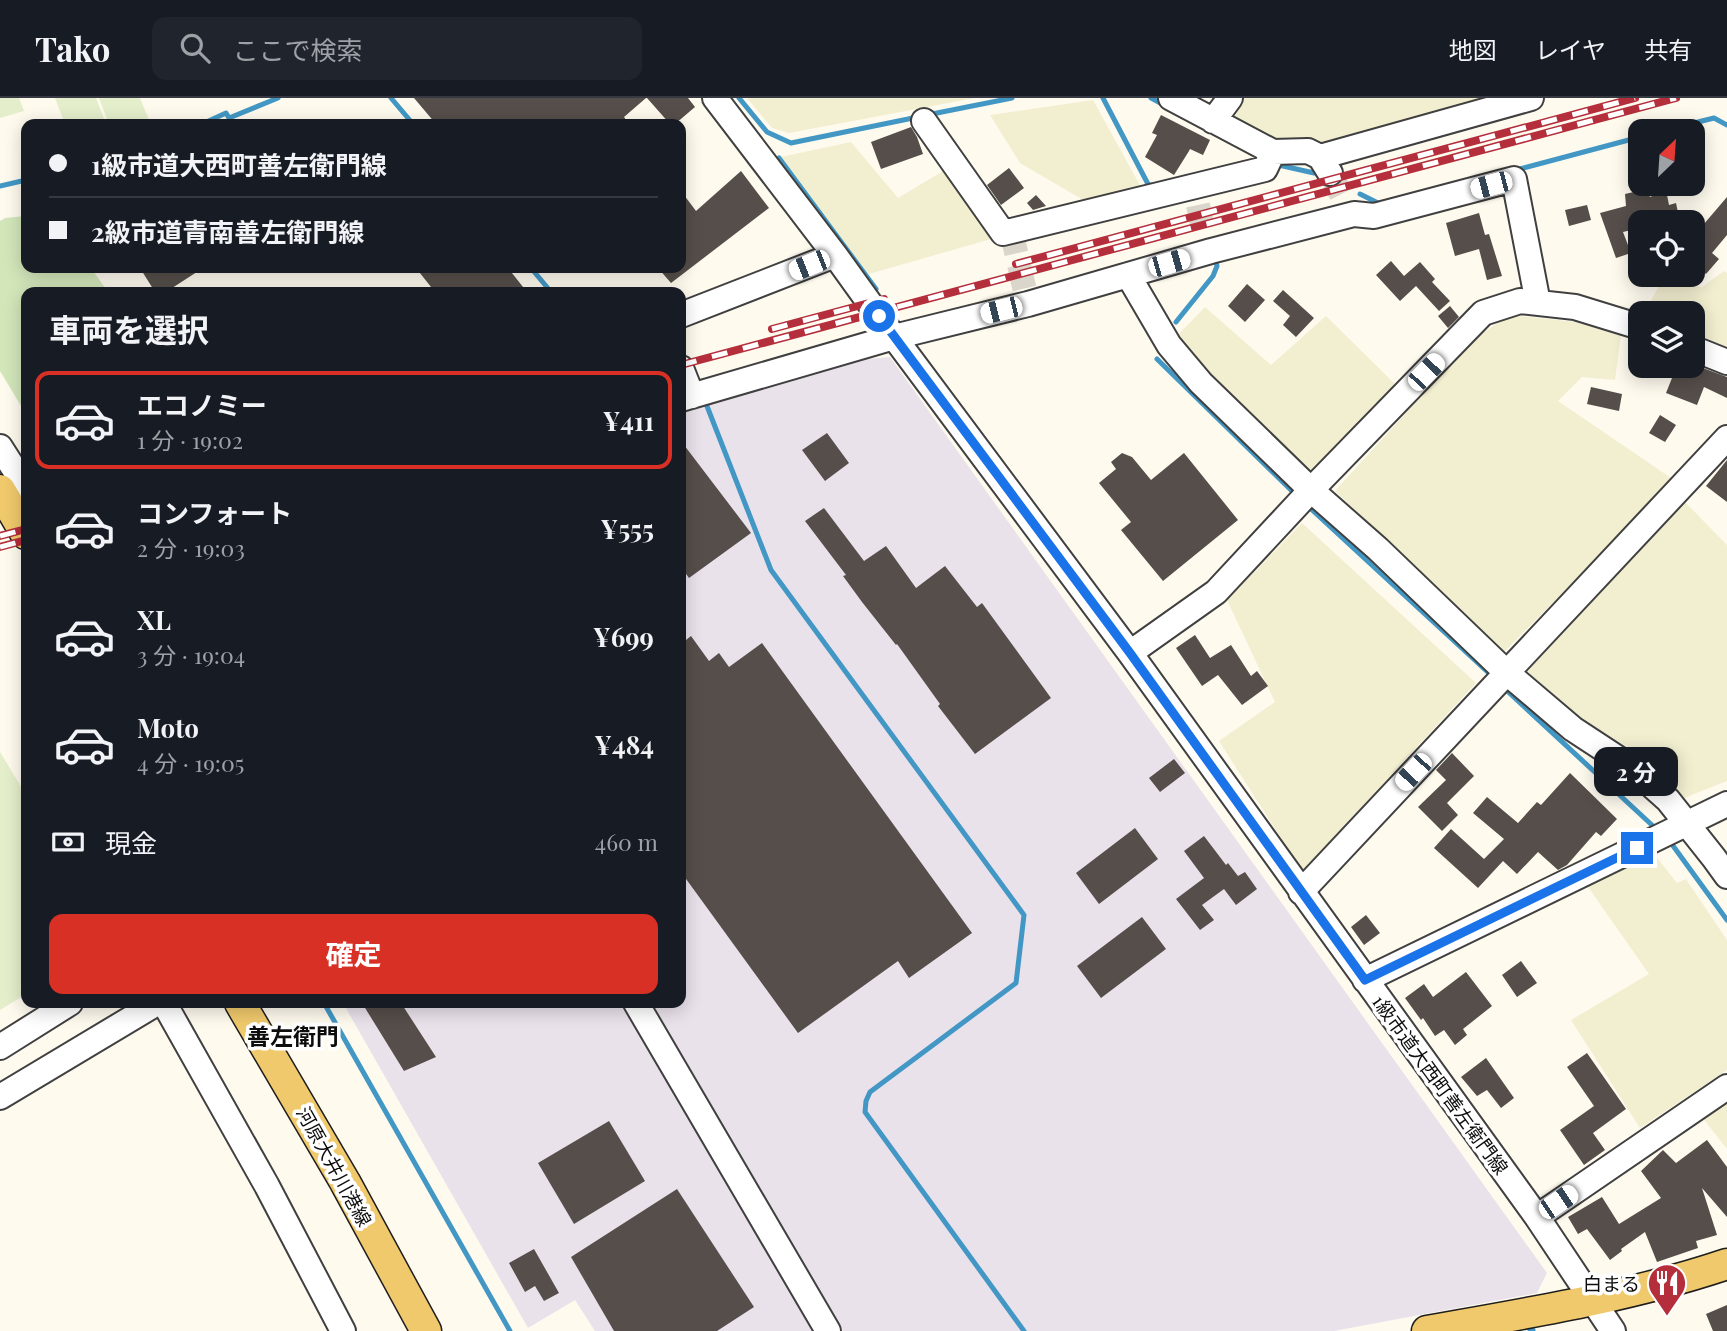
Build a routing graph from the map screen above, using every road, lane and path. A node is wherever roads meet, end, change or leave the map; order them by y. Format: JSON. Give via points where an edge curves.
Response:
{"nodes":[{"id":1,"x":715,"y":98,"type":"edge"},
{"id":2,"x":1171,"y":98,"type":"edge"},
{"id":3,"x":1230,"y":98,"type":"edge"},
{"id":4,"x":1531,"y":98,"type":"edge"},
{"id":5,"x":1493,"y":102,"type":"edge"},
{"id":6,"x":924,"y":121,"type":"dead end"},
{"id":7,"x":1213,"y":121,"type":"junction"},
{"id":8,"x":1273,"y":152,"type":"junction"},
{"id":9,"x":835,"y":255,"type":"junction"},
{"id":10,"x":1128,"y":275,"type":"junction"},
{"id":11,"x":1538,"y":303,"type":"junction"},
{"id":12,"x":686,"y":313,"type":"edge"},
{"id":13,"x":1628,"y":323,"type":"edge"},
{"id":14,"x":894,"y":337,"type":"junction"},
{"id":15,"x":1705,"y":353,"type":"edge"},
{"id":16,"x":1727,"y":362,"type":"edge"},
{"id":17,"x":686,"y":398,"type":"edge"},
{"id":18,"x":1727,"y":438,"type":"edge"},
{"id":19,"x":0,"y":447,"type":"edge"},
{"id":20,"x":17,"y":487,"type":"edge"},
{"id":21,"x":1311,"y":490,"type":"junction"},
{"id":22,"x":21,"y":508,"type":"edge"},
{"id":23,"x":1130,"y":653,"type":"junction"},
{"id":24,"x":1506,"y":672,"type":"junction"},
{"id":25,"x":1727,"y":804,"type":"edge"},
{"id":26,"x":1687,"y":824,"type":"junction"},
{"id":27,"x":1727,"y":876,"type":"edge"},
{"id":28,"x":1301,"y":892,"type":"junction"},
{"id":29,"x":1365,"y":980,"type":"junction"},
{"id":30,"x":62,"y":1008,"type":"edge"},
{"id":31,"x":149,"y":1008,"type":"edge"},
{"id":32,"x":167,"y":1008,"type":"edge"},
{"id":33,"x":243,"y":1008,"type":"edge"},
{"id":34,"x":639,"y":1008,"type":"edge"},
{"id":35,"x":0,"y":1047,"type":"edge"},
{"id":36,"x":1727,"y":1087,"type":"edge"},
{"id":37,"x":0,"y":1097,"type":"edge"},
{"id":38,"x":1537,"y":1217,"type":"junction"},
{"id":39,"x":1727,"y":1264,"type":"edge"},
{"id":40,"x":1593,"y":1301,"type":"junction"},
{"id":41,"x":343,"y":1331,"type":"edge"},
{"id":42,"x":426,"y":1331,"type":"edge"},
{"id":43,"x":828,"y":1331,"type":"edge"},
{"id":44,"x":1427,"y":1331,"type":"edge"},
{"id":45,"x":1613,"y":1331,"type":"edge"}],
"edges":[{"from":1,"to":9,"type":"street","name":"1級市道大西町善左衛門線"},
{"from":2,"to":7,"type":"street"},
{"from":3,"to":7,"type":"street"},
{"from":4,"to":5,"type":"street"},
{"from":5,"to":8,"type":"street","via":[[1325,165],[1308,151]]},
{"from":6,"to":8,"type":"street","via":[[1003,233],[1195,196],[1265,169]]},
{"from":7,"to":8,"type":"street"},
{"from":9,"to":12,"type":"street"},
{"from":9,"to":14,"type":"street","name":"1級市道大西町善左衛門線"},
{"from":10,"to":11,"type":"street","via":[[1208,245],[1348,205],[1374,216],[1514,179]]},
{"from":10,"to":14,"type":"street"},
{"from":10,"to":21,"type":"street","via":[[1169,345],[1201,383]]},
{"from":11,"to":13,"type":"street","via":[[1575,307]]},
{"from":11,"to":21,"type":"street","via":[[1520,301],[1483,313]]},
{"from":14,"to":17,"type":"street"},
{"from":14,"to":23,"type":"street","name":"1級市道大西町善左衛門線"},
{"from":15,"to":16,"type":"street"},
{"from":18,"to":24,"type":"street"},
{"from":19,"to":20,"type":"street"},
{"from":20,"to":22,"type":"main road"},
{"from":21,"to":23,"type":"street","via":[[1216,592]]},
{"from":21,"to":24,"type":"street"},
{"from":23,"to":28,"type":"street","name":"1級市道大西町善左衛門線"},
{"from":24,"to":26,"type":"street","via":[[1573,729],[1631,767]]},
{"from":24,"to":28,"type":"street"},
{"from":25,"to":26,"type":"street"},
{"from":26,"to":27,"type":"street"},
{"from":26,"to":29,"type":"street"},
{"from":28,"to":29,"type":"street","name":"1級市道大西町善左衛門線"},
{"from":29,"to":38,"type":"street","name":"1級市道大西町善左衛門線"},
{"from":30,"to":35,"type":"street"},
{"from":31,"to":37,"type":"street"},
{"from":32,"to":41,"type":"street"},
{"from":33,"to":42,"type":"main road","name":"河原大井川港線"},
{"from":34,"to":43,"type":"street"},
{"from":36,"to":38,"type":"street"},
{"from":38,"to":40,"type":"street","name":"1級市道大西町善左衛門線"},
{"from":39,"to":40,"type":"main road"},
{"from":40,"to":44,"type":"main road"},
{"from":40,"to":45,"type":"street","name":"1級市道大西町善左衛門線"}]}
